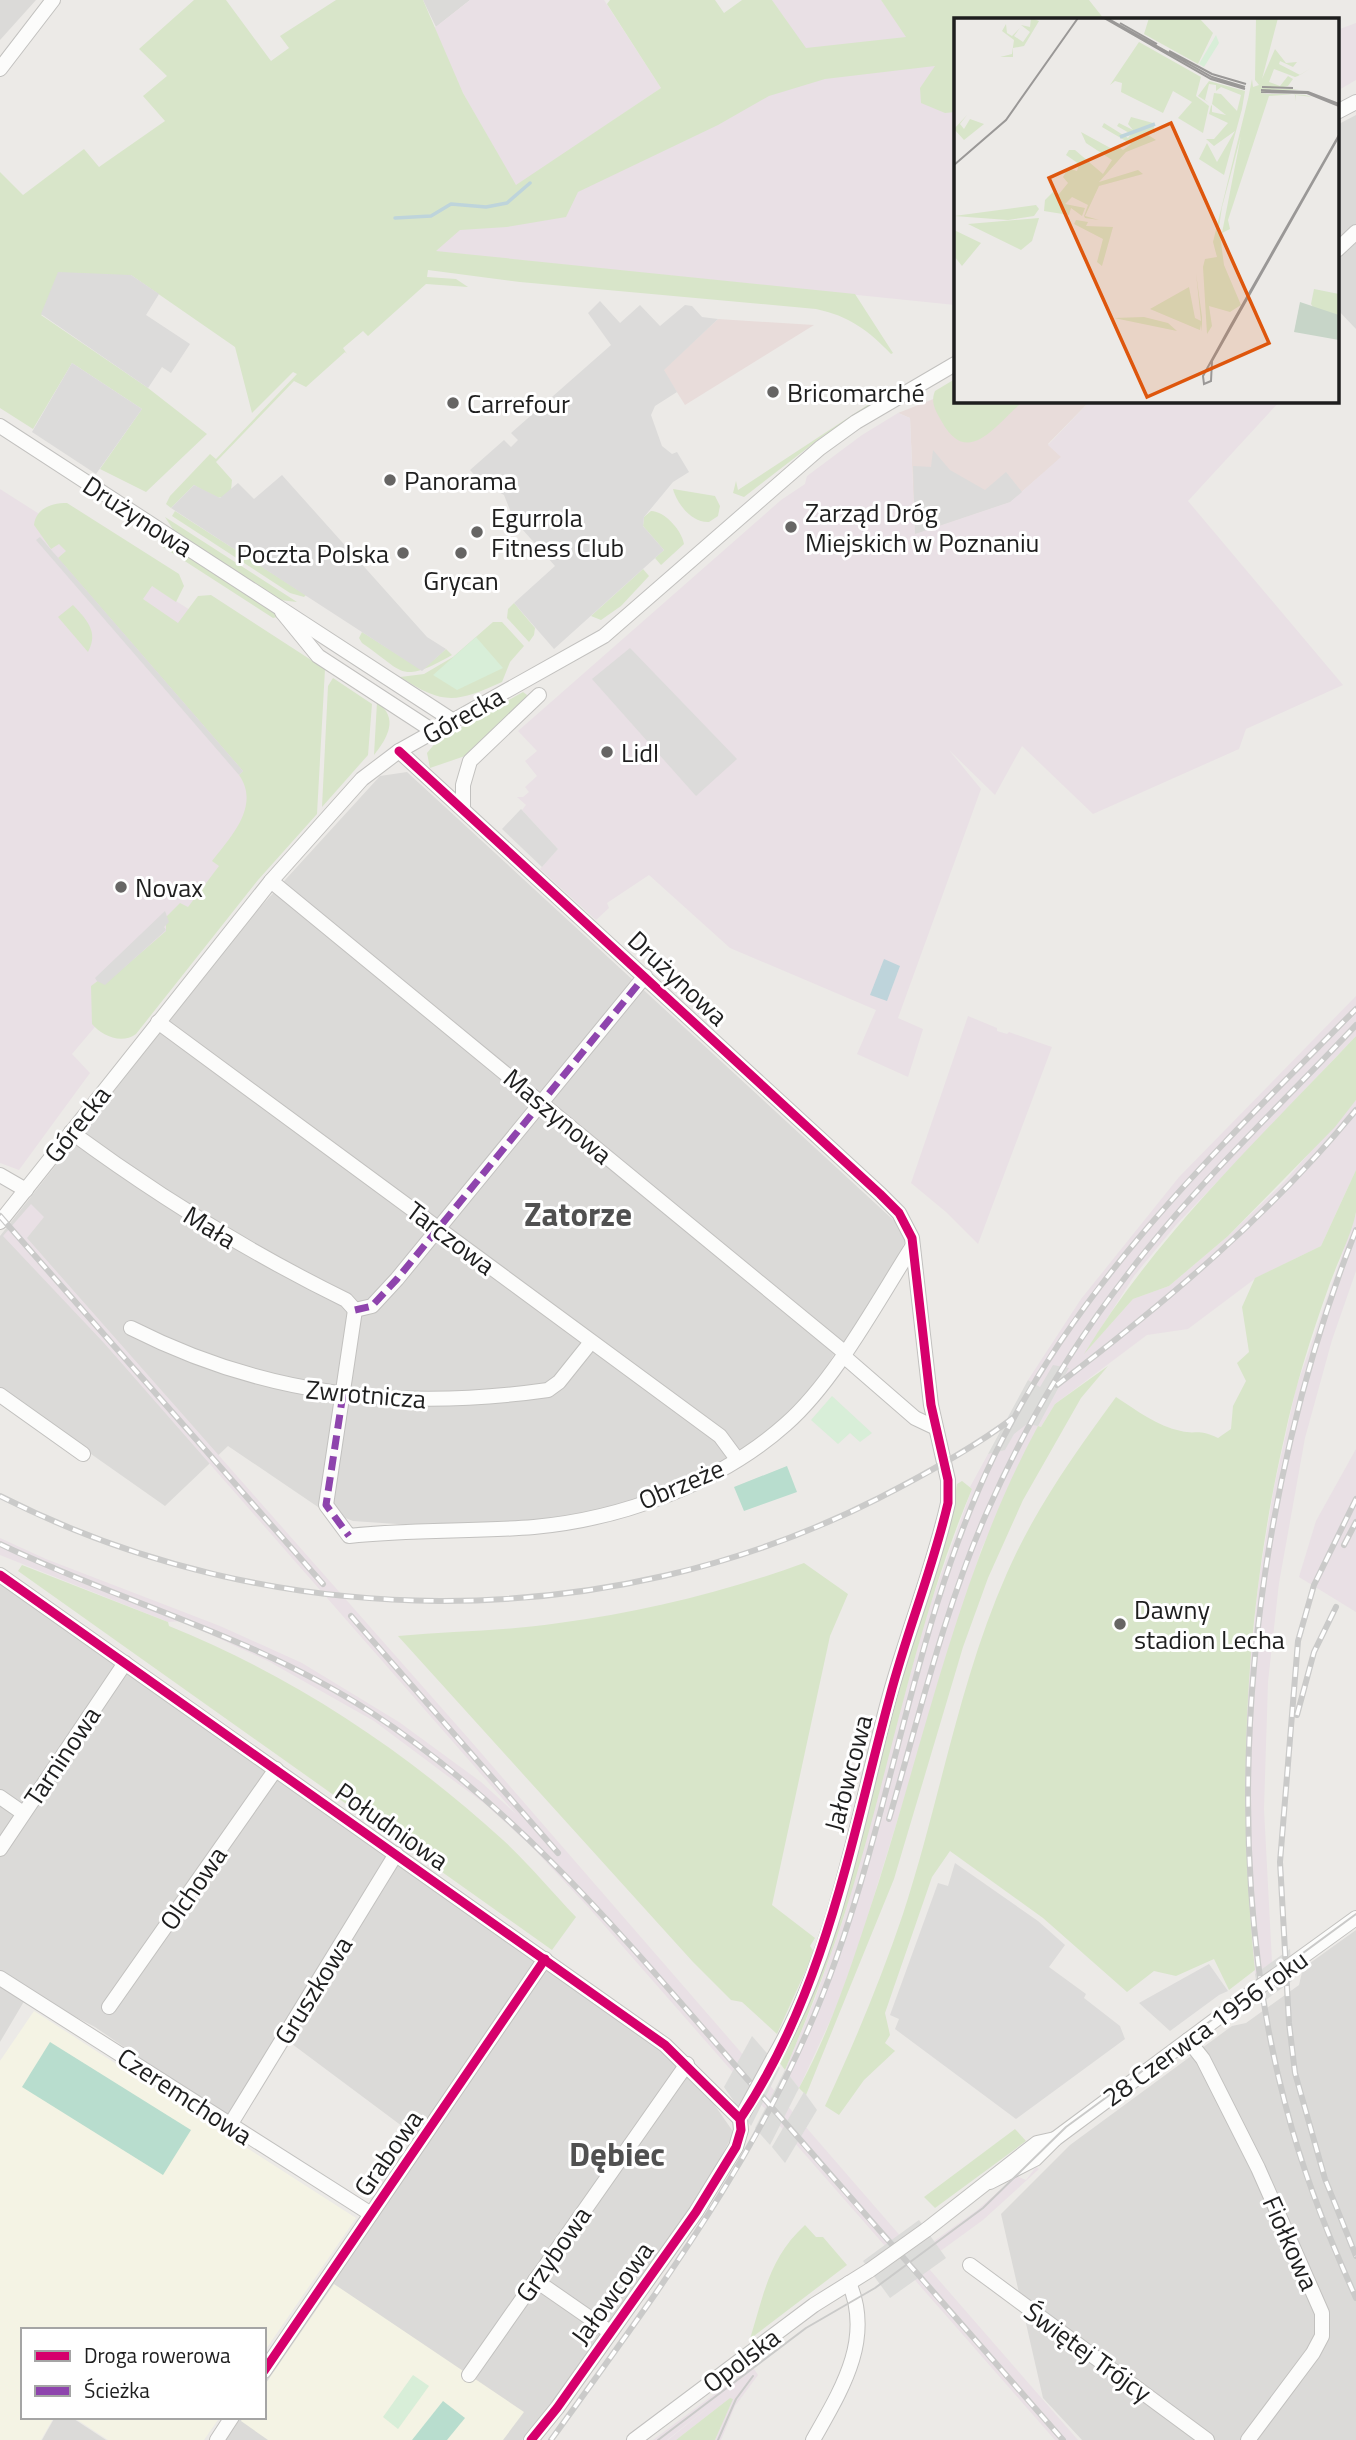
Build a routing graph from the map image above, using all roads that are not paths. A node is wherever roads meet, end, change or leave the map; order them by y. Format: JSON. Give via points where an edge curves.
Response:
{"nodes":[{"id":1,"x":53,"y":0,"type":"edge"},
{"id":2,"x":0,"y":69,"type":"edge"},
{"id":3,"x":1356,"y":102,"type":"edge"},
{"id":4,"x":1338,"y":111,"type":"edge"},
{"id":5,"x":1356,"y":232,"type":"edge"},
{"id":6,"x":1338,"y":249,"type":"edge"},
{"id":7,"x":954,"y":365,"type":"edge"},
{"id":8,"x":0,"y":426,"type":"edge"},
{"id":9,"x":277,"y":606,"type":"junction"},
{"id":10,"x":539,"y":695,"type":"dead end"},
{"id":11,"x":452,"y":720,"type":"junction"},
{"id":12,"x":433,"y":731,"type":"junction"},
{"id":13,"x":399,"y":751,"type":"junction"},
{"id":14,"x":463,"y":809,"type":"junction"},
{"id":15,"x":271,"y":881,"type":"junction"},
{"id":16,"x":645,"y":976,"type":"junction"},
{"id":17,"x":158,"y":1022,"type":"junction"},
{"id":18,"x":541,"y":1102,"type":"junction"},
{"id":19,"x":71,"y":1132,"type":"junction"},
{"id":20,"x":0,"y":1175,"type":"edge"},
{"id":21,"x":26,"y":1189,"type":"junction"},
{"id":22,"x":0,"y":1222,"type":"edge"},
{"id":23,"x":438,"y":1228,"type":"junction"},
{"id":24,"x":912,"y":1247,"type":"junction"},
{"id":25,"x":355,"y":1310,"type":"junction"},
{"id":26,"x":131,"y":1328,"type":"dead end"},
{"id":27,"x":591,"y":1342,"type":"junction"},
{"id":28,"x":844,"y":1352,"type":"junction"},
{"id":29,"x":343,"y":1394,"type":"junction"},
{"id":30,"x":0,"y":1395,"type":"edge"},
{"id":31,"x":934,"y":1427,"type":"junction"},
{"id":32,"x":83,"y":1454,"type":"dead end"},
{"id":33,"x":737,"y":1460,"type":"junction"},
{"id":34,"x":0,"y":1575,"type":"edge"},
{"id":35,"x":125,"y":1663,"type":"junction"},
{"id":36,"x":276,"y":1769,"type":"junction"},
{"id":37,"x":0,"y":1797,"type":"edge"},
{"id":38,"x":23,"y":1813,"type":"junction"},
{"id":39,"x":0,"y":1849,"type":"edge"},
{"id":40,"x":396,"y":1854,"type":"junction"},
{"id":41,"x":1356,"y":1918,"type":"edge"},
{"id":42,"x":545,"y":1959,"type":"junction"},
{"id":43,"x":0,"y":1978,"type":"edge"},
{"id":44,"x":109,"y":2007,"type":"dead end"},
{"id":45,"x":1188,"y":2040,"type":"junction"},
{"id":46,"x":687,"y":2064,"type":"junction"},
{"id":47,"x":741,"y":2121,"type":"junction"},
{"id":48,"x":230,"y":2125,"type":"junction"},
{"id":49,"x":372,"y":2214,"type":"junction"},
{"id":50,"x":970,"y":2265,"type":"dead end"},
{"id":51,"x":535,"y":2280,"type":"junction"},
{"id":52,"x":849,"y":2283,"type":"junction"},
{"id":53,"x":610,"y":2332,"type":"junction"},
{"id":54,"x":266,"y":2368,"type":"edge"},
{"id":55,"x":469,"y":2375,"type":"dead end"},
{"id":56,"x":231,"y":2419,"type":"edge"},
{"id":57,"x":217,"y":2440,"type":"edge"},
{"id":58,"x":531,"y":2440,"type":"edge"},
{"id":59,"x":634,"y":2440,"type":"edge"},
{"id":60,"x":813,"y":2440,"type":"edge"},
{"id":61,"x":1207,"y":2440,"type":"edge"},
{"id":62,"x":1248,"y":2440,"type":"edge"}],
"edges":[{"from":1,"to":2,"type":"street"},
{"from":3,"to":4,"type":"street"},
{"from":5,"to":6,"type":"street"},
{"from":7,"to":11,"type":"street","name":"Górecka","via":[[820,448],[604,636]]},
{"from":8,"to":9,"type":"street","name":"Drużynowa"},
{"from":9,"to":11,"type":"street","name":"Drużynowa"},
{"from":9,"to":12,"type":"street","name":"Drużynowa","via":[[318,656]]},
{"from":10,"to":14,"type":"street","via":[[470,761]]},
{"from":11,"to":12,"type":"street","name":"Górecka"},
{"from":12,"to":13,"type":"street","name":"Górecka"},
{"from":13,"to":14,"type":"street","name":"Drużynowa"},
{"from":13,"to":15,"type":"street","name":"Górecka","via":[[362,779]]},
{"from":14,"to":16,"type":"street","name":"Drużynowa"},
{"from":15,"to":17,"type":"street","name":"Górecka"},
{"from":15,"to":18,"type":"street","name":"Maszynowa"},
{"from":16,"to":18,"type":"street"},
{"from":16,"to":24,"type":"street","name":"Drużynowa","via":[[899,1213],[909,1228]]},
{"from":17,"to":19,"type":"street","name":"Górecka"},
{"from":17,"to":23,"type":"street","name":"Tarczowa"},
{"from":18,"to":23,"type":"street"},
{"from":18,"to":28,"type":"street","name":"Maszynowa"},
{"from":19,"to":21,"type":"street","name":"Górecka"},
{"from":19,"to":25,"type":"street","name":"Mała","via":[[240,1246],[346,1300]]},
{"from":20,"to":21,"type":"street"},
{"from":21,"to":22,"type":"street","name":"Górecka"},
{"from":23,"to":25,"type":"street","via":[[374,1304]]},
{"from":23,"to":27,"type":"street","name":"Tarczowa"},
{"from":24,"to":28,"type":"street","name":"Obrzeże"},
{"from":24,"to":31,"type":"street","name":"Drużynowa"},
{"from":25,"to":29,"type":"street"},
{"from":26,"to":29,"type":"street","name":"Zwrotnicza","via":[[176,1352],[250,1377]]},
{"from":27,"to":29,"type":"street","name":"Zwrotnicza","via":[[548,1390],[455,1400]]},
{"from":27,"to":33,"type":"street","name":"Tarczowa","via":[[720,1436]]},
{"from":28,"to":31,"type":"street","via":[[915,1418]]},
{"from":28,"to":33,"type":"street","name":"Obrzeże","via":[[788,1423]]},
{"from":29,"to":33,"type":"street","name":"Obrzeże","via":[[326,1505],[349,1536],[537,1527],[612,1513],[688,1486]]},
{"from":30,"to":32,"type":"street"},
{"from":31,"to":47,"type":"street","name":"Jałowcowa","bridge":true,"via":[[948,1480],[946,1515],[902,1652],[835,1909],[784,2040]]},
{"from":34,"to":35,"type":"street","name":"Południowa"},
{"from":35,"to":36,"type":"street","name":"Południowa"},
{"from":35,"to":38,"type":"street","name":"Tarninowa"},
{"from":36,"to":40,"type":"street","name":"Południowa"},
{"from":36,"to":44,"type":"street","name":"Olchowa"},
{"from":37,"to":38,"type":"street"},
{"from":38,"to":39,"type":"street","name":"Tarninowa"},
{"from":40,"to":42,"type":"street","name":"Południowa"},
{"from":40,"to":48,"type":"street","name":"Gruszkowa"},
{"from":41,"to":45,"type":"street","name":"28 Czerwca 1956 roku","bridge":true},
{"from":42,"to":46,"type":"street","name":"Południowa"},
{"from":42,"to":49,"type":"street","name":"Grabowa"},
{"from":43,"to":48,"type":"street","name":"Czeremchowa"},
{"from":45,"to":52,"type":"street","name":"28 Czerwca 1956 roku","bridge":true,"via":[[1055,2139],[1044,2152],[990,2182]]},
{"from":45,"to":62,"type":"street","name":"Fiołkowa","via":[[1203,2059],[1258,2168],[1322,2313],[1322,2336],[1313,2353]]},
{"from":46,"to":47,"type":"street","name":"Południowa"},
{"from":46,"to":51,"type":"street","name":"Grzybowa"},
{"from":47,"to":53,"type":"street","name":"Jałowcowa","via":[[736,2147],[696,2212]]},
{"from":48,"to":49,"type":"street","name":"Czeremchowa"},
{"from":49,"to":54,"type":"street","name":"Grabowa"},
{"from":50,"to":61,"type":"street","name":"Świętej Trójcy"},
{"from":51,"to":53,"type":"street"},
{"from":51,"to":55,"type":"street","name":"Grzybowa"},
{"from":52,"to":59,"type":"street","name":"Opolska"},
{"from":52,"to":60,"type":"street","via":[[856,2312],[853,2363]]},
{"from":53,"to":58,"type":"street","name":"Jałowcowa"},
{"from":56,"to":57,"type":"street"}]}
